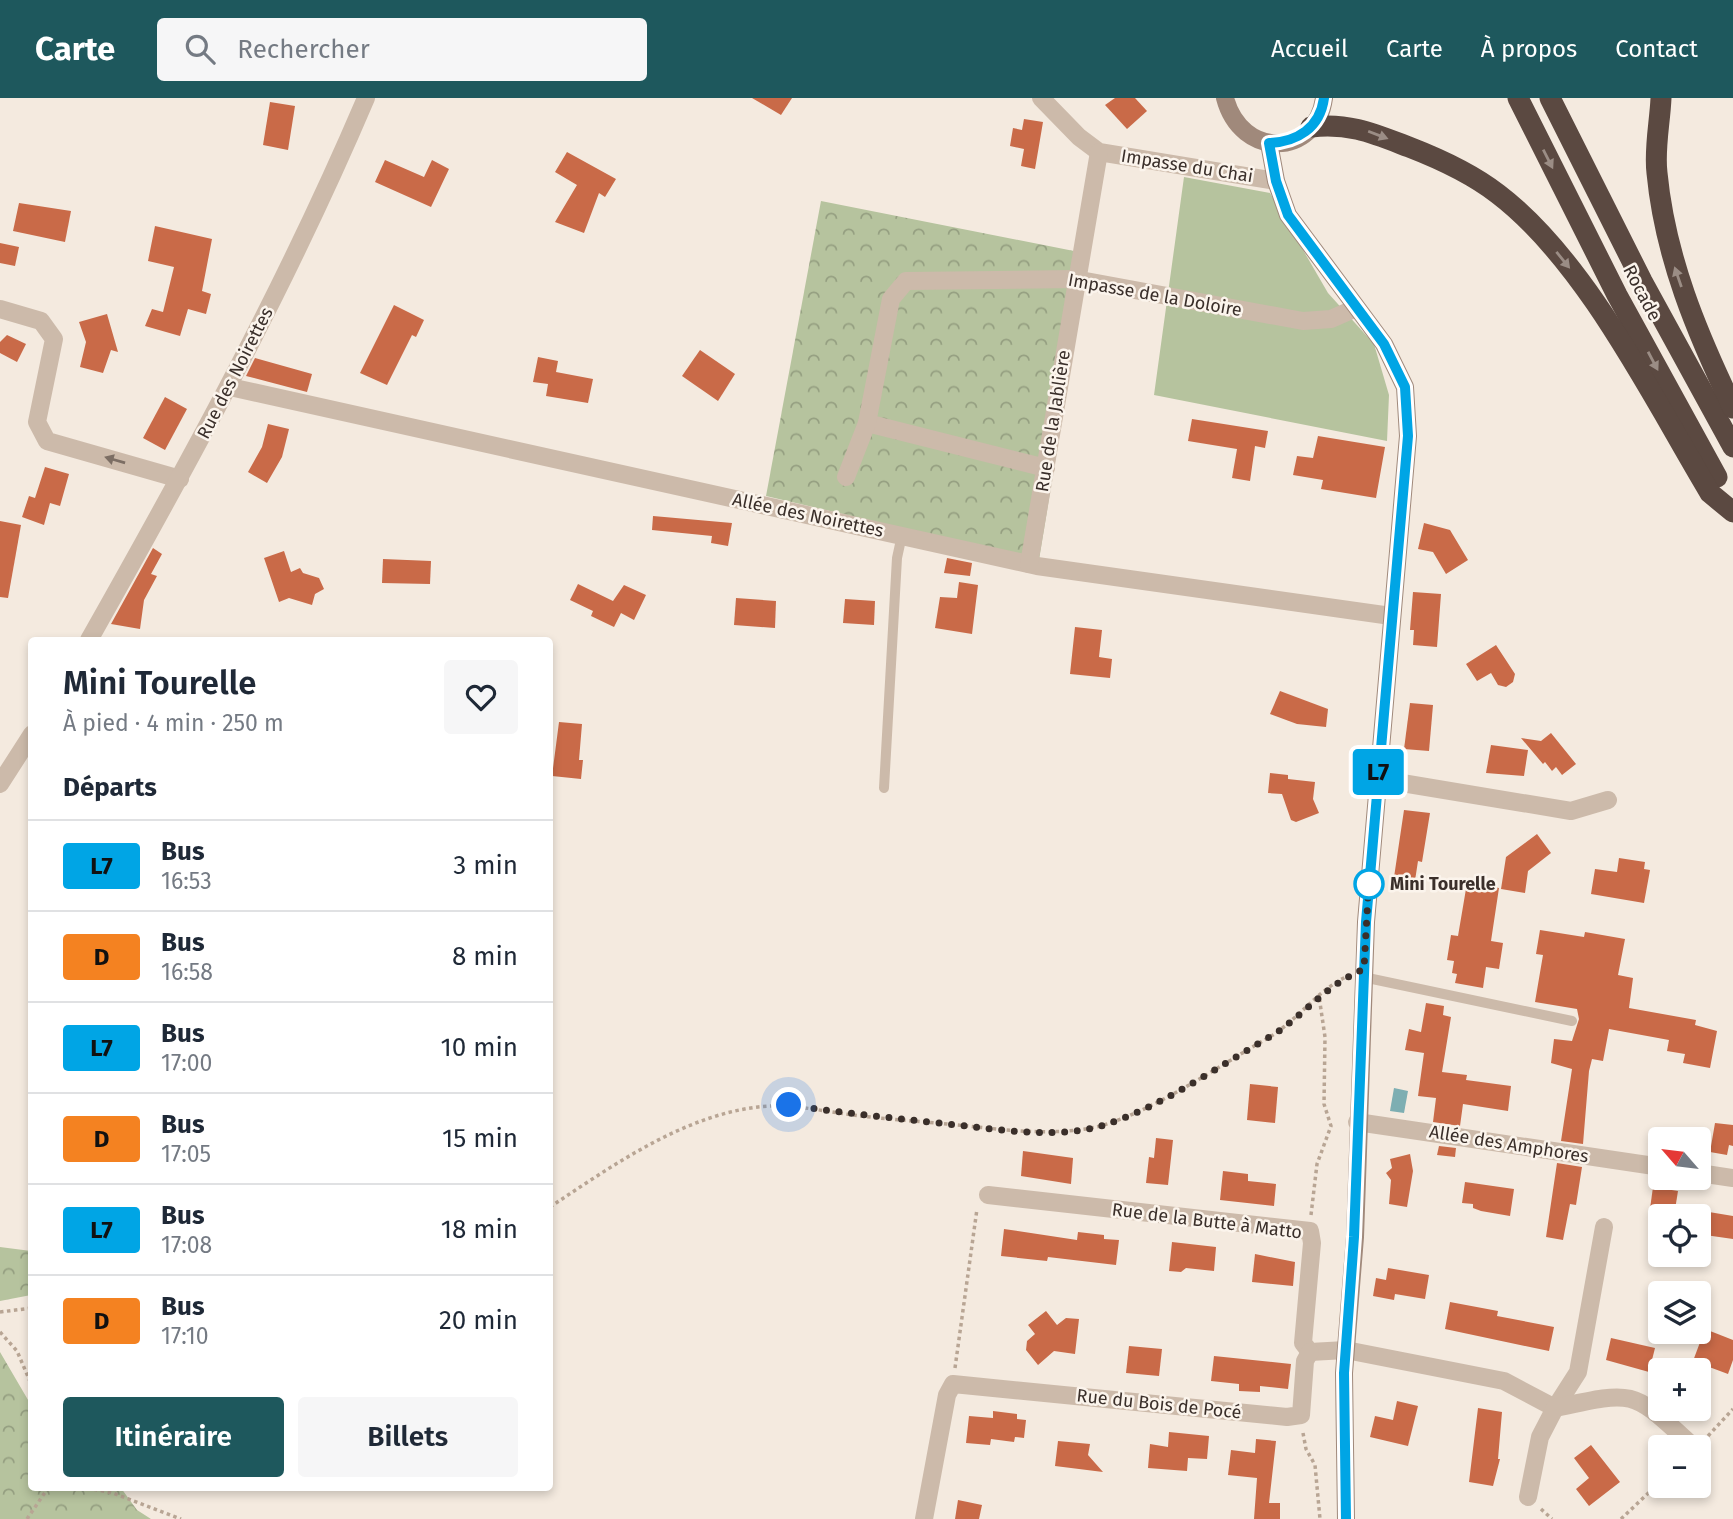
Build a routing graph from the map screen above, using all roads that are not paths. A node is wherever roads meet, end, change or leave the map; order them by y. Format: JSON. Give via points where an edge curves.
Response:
{"nodes":[{"id":1,"x":366,"y":98,"type":"edge"},
{"id":2,"x":1041,"y":98,"type":"edge"},
{"id":3,"x":1226,"y":98,"type":"edge"},
{"id":4,"x":1324,"y":98,"type":"edge"},
{"id":5,"x":1518,"y":98,"type":"edge"},
{"id":6,"x":1550,"y":98,"type":"edge"},
{"id":7,"x":1661,"y":98,"type":"edge"},
{"id":8,"x":1311,"y":127,"type":"junction"},
{"id":9,"x":1269,"y":143,"type":"junction"},
{"id":10,"x":1099,"y":152,"type":"junction"},
{"id":11,"x":1276,"y":181,"type":"junction"},
{"id":12,"x":1075,"y":279,"type":"junction"},
{"id":13,"x":1356,"y":308,"type":"junction"},
{"id":14,"x":0,"y":309,"type":"edge"},
{"id":15,"x":230,"y":387,"type":"junction"},
{"id":16,"x":1733,"y":408,"type":"edge"},
{"id":17,"x":867,"y":423,"type":"junction"},
{"id":18,"x":1733,"y":447,"type":"edge"},
{"id":19,"x":1046,"y":468,"type":"junction"},
{"id":20,"x":846,"y":477,"type":"dead end"},
{"id":21,"x":180,"y":479,"type":"junction"},
{"id":22,"x":1733,"y":505,"type":"edge"},
{"id":23,"x":1733,"y":512,"type":"edge"},
{"id":24,"x":901,"y":535,"type":"junction"},
{"id":25,"x":1029,"y":564,"type":"junction"},
{"id":26,"x":1391,"y":616,"type":"junction"},
{"id":27,"x":91,"y":637,"type":"edge"},
{"id":28,"x":28,"y":740,"type":"edge"},
{"id":29,"x":1378,"y":779,"type":"junction"},
{"id":30,"x":0,"y":784,"type":"edge"},
{"id":31,"x":884,"y":788,"type":"dead end"},
{"id":32,"x":1608,"y":800,"type":"dead end"},
{"id":33,"x":1363,"y":973,"type":"junction"},
{"id":34,"x":1572,"y":1021,"type":"dead end"},
{"id":35,"x":1357,"y":1122,"type":"junction"},
{"id":36,"x":1648,"y":1165,"type":"edge"},
{"id":37,"x":1712,"y":1175,"type":"edge"},
{"id":38,"x":1733,"y":1178,"type":"edge"},
{"id":39,"x":988,"y":1195,"type":"road end"},
{"id":40,"x":1604,"y":1227,"type":"dead end"},
{"id":41,"x":1346,"y":1350,"type":"junction"},
{"id":42,"x":1310,"y":1352,"type":"junction"},
{"id":43,"x":1555,"y":1408,"type":"junction"},
{"id":44,"x":1689,"y":1435,"type":"edge"},
{"id":45,"x":1528,"y":1497,"type":"dead end"},
{"id":46,"x":924,"y":1519,"type":"edge"},
{"id":47,"x":1346,"y":1519,"type":"edge"}],
"edges":[{"from":1,"to":15,"type":"street","name":"Rue des Noirettes"},
{"from":2,"to":10,"type":"street","name":"Impasse du Chai"},
{"from":3,"to":9,"type":"street","via":[[1239,128]]},
{"from":4,"to":8,"type":"street"},
{"from":5,"to":22,"type":"highway","name":"Rocade","one_way":true,"via":[[1617,295]]},
{"from":6,"to":18,"type":"highway","via":[[1642,281]]},
{"from":16,"to":7,"type":"highway","one_way":true,"via":[[1700,340],[1669,250],[1656,171]]},
{"from":8,"to":9,"type":"street","via":[[1299,137]]},
{"from":8,"to":23,"type":"highway","one_way":true,"via":[[1336,124],[1362,129],[1448,162],[1499,194],[1543,236],[1587,290],[1710,493]]},
{"from":9,"to":11,"type":"street"},
{"from":10,"to":11,"type":"street","name":"Impasse du Chai"},
{"from":10,"to":12,"type":"street","name":"Impasse du Chai"},
{"from":11,"to":13,"type":"street","via":[[1288,215]]},
{"from":12,"to":13,"type":"street","name":"Impasse de la Doloire","via":[[1303,321],[1331,319]]},
{"from":12,"to":17,"type":"street","name":"Impasse de la Doloire","via":[[906,281],[891,299]]},
{"from":12,"to":19,"type":"street","name":"Rue de la Jablière"},
{"from":13,"to":26,"type":"street","via":[[1384,344],[1405,387],[1408,436]]},
{"from":21,"to":14,"type":"street","one_way":true,"via":[[47,441],[37,422],[54,339],[41,321]]},
{"from":15,"to":21,"type":"street","name":"Rue des Noirettes"},
{"from":15,"to":24,"type":"street","name":"Allée des Noirettes"},
{"from":17,"to":19,"type":"street"},
{"from":17,"to":20,"type":"street","name":"Impasse de la Doloire"},
{"from":19,"to":25,"type":"street","name":"Rue de la Jablière"},
{"from":21,"to":27,"type":"street","name":"Rue des Noirettes"},
{"from":24,"to":25,"type":"street","name":"Allée des Noirettes"},
{"from":24,"to":31,"type":"lane"},
{"from":25,"to":26,"type":"street","name":"Allée des Noirettes"},
{"from":26,"to":29,"type":"street"},
{"from":28,"to":30,"type":"street"},
{"from":29,"to":32,"type":"street","via":[[1571,811]]},
{"from":29,"to":33,"type":"street"},
{"from":33,"to":34,"type":"lane"},
{"from":33,"to":35,"type":"street"},
{"from":35,"to":36,"type":"street","name":"Allée des Amphores"},
{"from":35,"to":41,"type":"street"},
{"from":37,"to":38,"type":"street"},
{"from":39,"to":42,"type":"street","name":"Rue de la Butte à Matto","via":[[1310,1231],[1303,1343]]},
{"from":40,"to":43,"type":"street","via":[[1578,1372]]},
{"from":41,"to":42,"type":"street"},
{"from":41,"to":43,"type":"street","via":[[1504,1381]]},
{"from":41,"to":47,"type":"street"},
{"from":42,"to":46,"type":"street","name":"Rue du Bois de Pocé","via":[[1305,1360],[1301,1415],[953,1384],[947,1395]]},
{"from":43,"to":44,"type":"street","via":[[1616,1395],[1643,1401]]},
{"from":43,"to":45,"type":"street","via":[[1540,1437]]}]}
